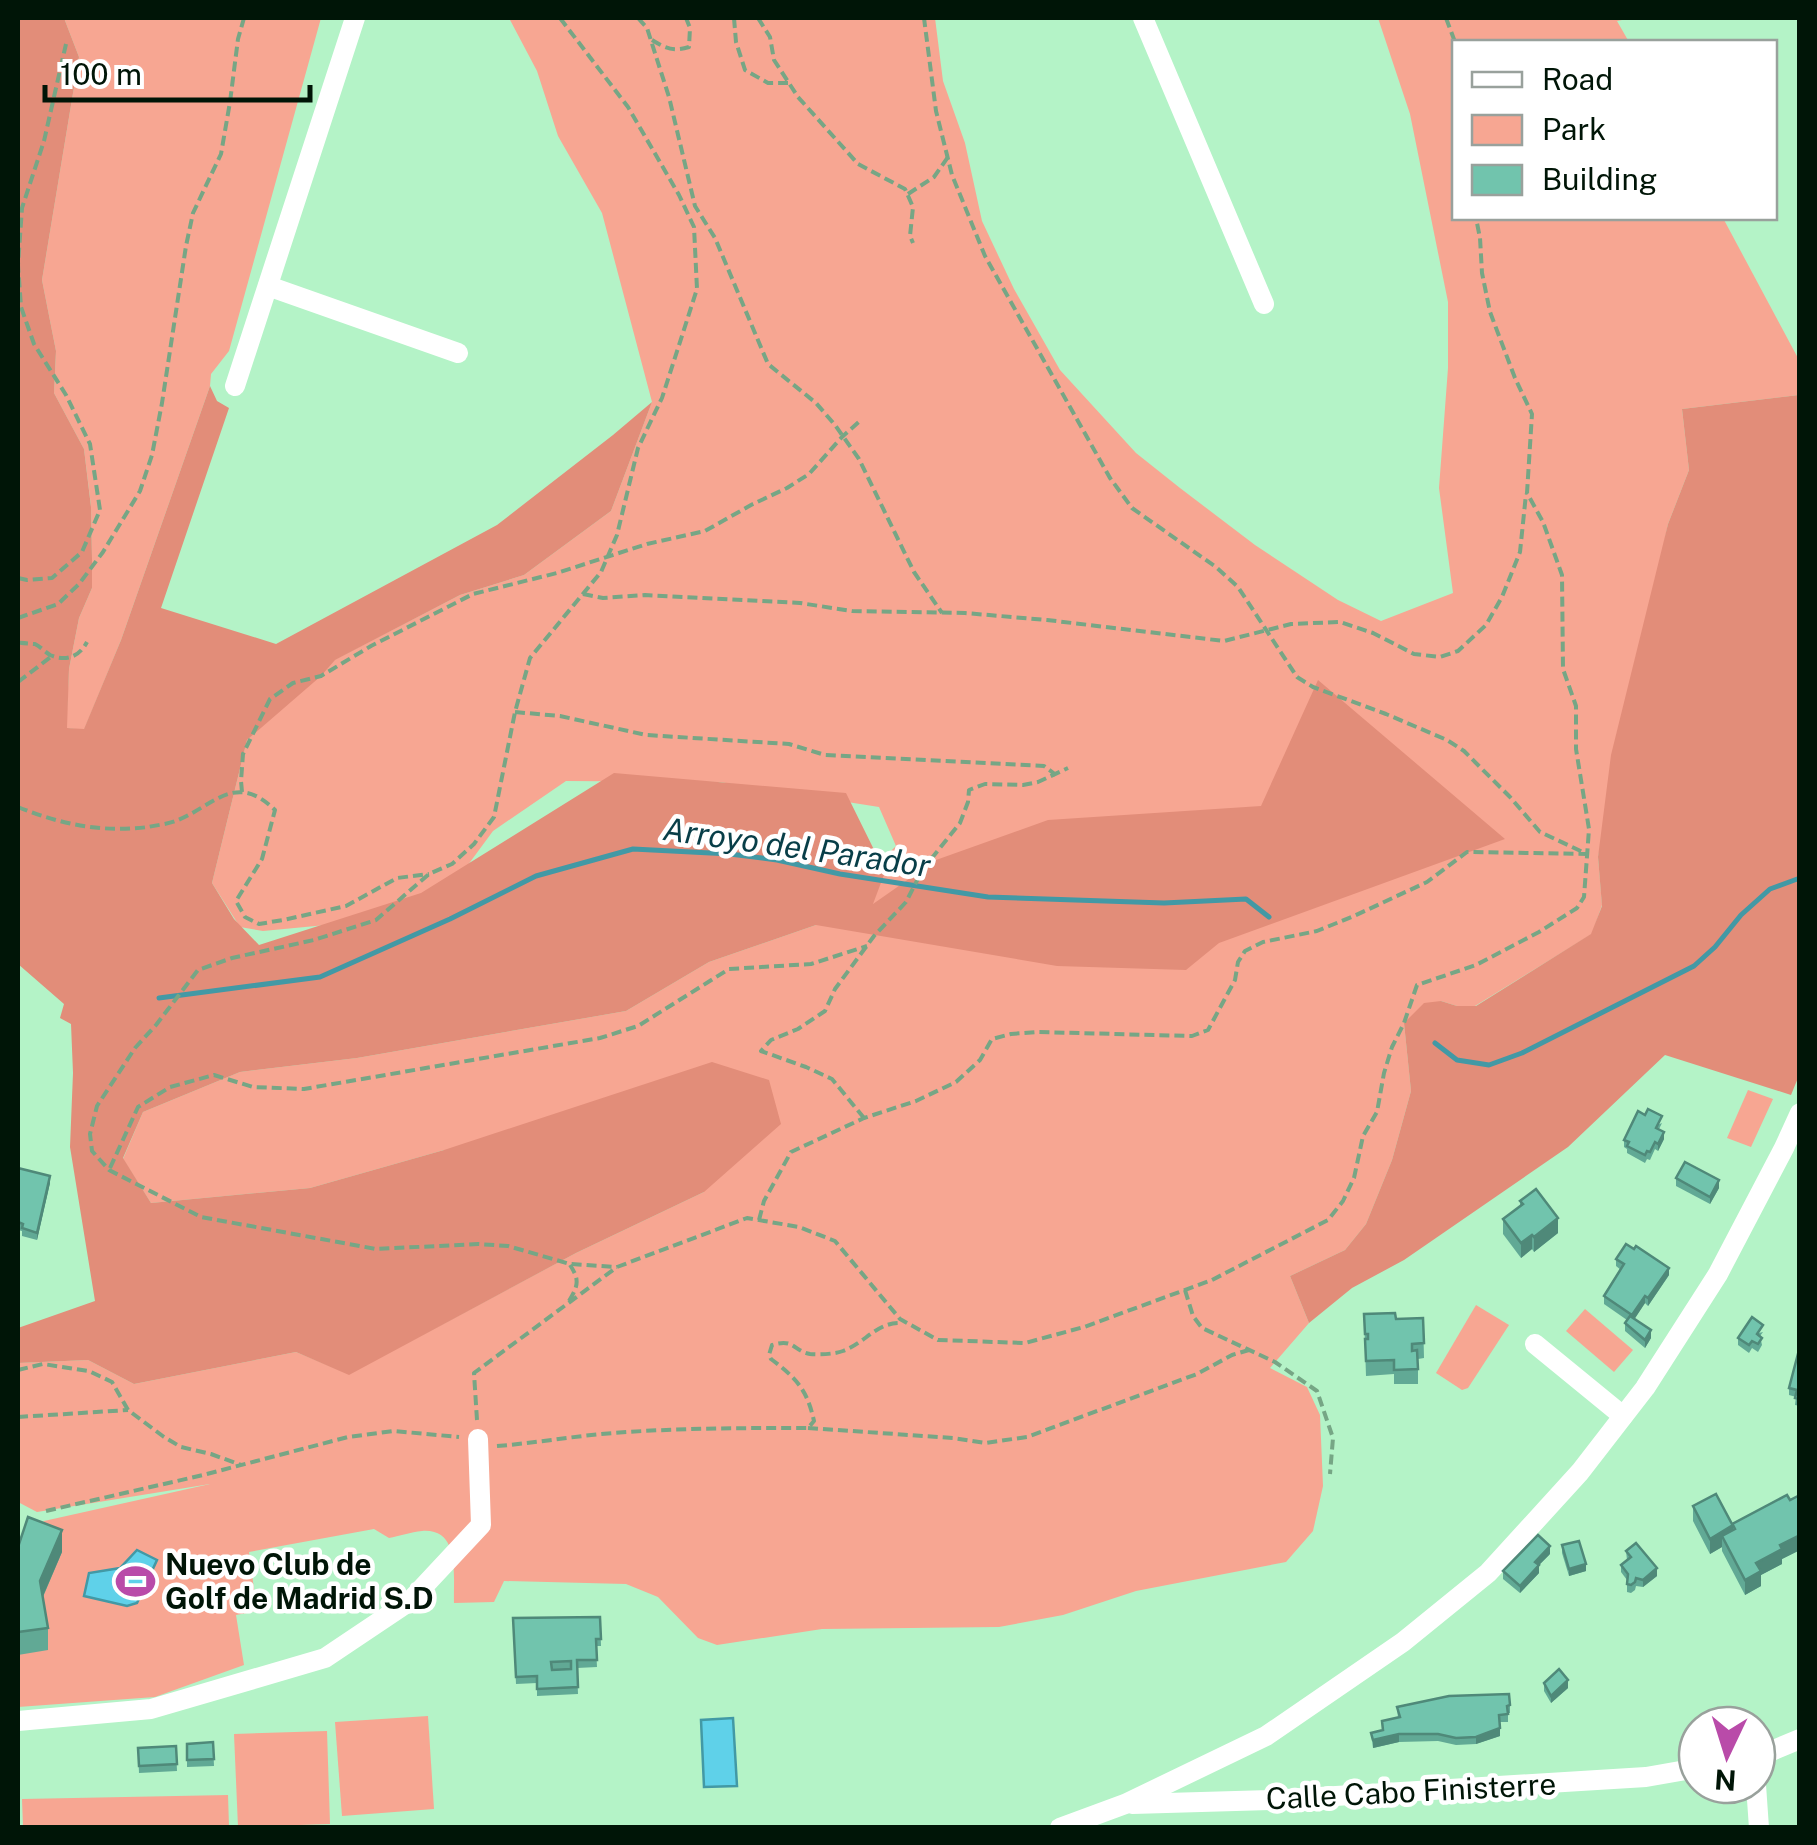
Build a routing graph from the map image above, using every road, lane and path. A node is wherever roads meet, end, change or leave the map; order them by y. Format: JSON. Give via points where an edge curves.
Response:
{"nodes":[{"id":1,"x":244,"y":18,"type":"edge"},
{"id":2,"x":355,"y":18,"type":"edge"},
{"id":3,"x":560,"y":18,"type":"edge"},
{"id":4,"x":638,"y":18,"type":"edge"},
{"id":5,"x":686,"y":18,"type":"edge"},
{"id":6,"x":734,"y":18,"type":"edge"},
{"id":7,"x":758,"y":18,"type":"edge"},
{"id":8,"x":924,"y":18,"type":"edge"},
{"id":9,"x":1143,"y":18,"type":"edge"},
{"id":10,"x":650,"y":38,"type":"junction"},
{"id":11,"x":66,"y":44,"type":"dead end"},
{"id":12,"x":790,"y":83,"type":"junction"},
{"id":13,"x":948,"y":157,"type":"junction"},
{"id":14,"x":907,"y":195,"type":"junction"},
{"id":15,"x":1476,"y":220,"type":"edge"},
{"id":16,"x":913,"y":243,"type":"dead end"},
{"id":17,"x":268,"y":286,"type":"junction"},
{"id":18,"x":1264,"y":304,"type":"dead end"},
{"id":19,"x":458,"y":353,"type":"dead end"},
{"id":20,"x":235,"y":386,"type":"dead end"},
{"id":21,"x":862,"y":420,"type":"dead end"},
{"id":22,"x":842,"y":437,"type":"junction"},
{"id":23,"x":1526,"y":493,"type":"junction"},
{"id":24,"x":607,"y":558,"type":"junction"},
{"id":25,"x":18,"y":578,"type":"edge"},
{"id":26,"x":583,"y":594,"type":"junction"},
{"id":27,"x":943,"y":614,"type":"junction"},
{"id":28,"x":18,"y":618,"type":"edge"},
{"id":29,"x":1266,"y":630,"type":"junction"},
{"id":30,"x":18,"y":642,"type":"edge"},
{"id":31,"x":86,"y":642,"type":"dead end"},
{"id":32,"x":52,"y":656,"type":"junction"},
{"id":33,"x":18,"y":682,"type":"edge"},
{"id":34,"x":515,"y":712,"type":"junction"},
{"id":35,"x":1068,"y":768,"type":"dead end"},
{"id":36,"x":1056,"y":776,"type":"junction"},
{"id":37,"x":242,"y":792,"type":"junction"},
{"id":38,"x":18,"y":807,"type":"edge"},
{"id":39,"x":1586,"y":854,"type":"junction"},
{"id":40,"x":430,"y":874,"type":"junction"},
{"id":41,"x":866,"y":946,"type":"junction"},
{"id":42,"x":1800,"y":1113,"type":"edge"},
{"id":43,"x":864,"y":1118,"type":"junction"},
{"id":44,"x":109,"y":1170,"type":"junction"},
{"id":45,"x":758,"y":1220,"type":"junction"},
{"id":46,"x":570,"y":1264,"type":"junction"},
{"id":47,"x":617,"y":1268,"type":"junction"},
{"id":48,"x":1186,"y":1290,"type":"junction"},
{"id":49,"x":567,"y":1305,"type":"junction"},
{"id":50,"x":906,"y":1323,"type":"junction"},
{"id":51,"x":1535,"y":1344,"type":"dead end"},
{"id":52,"x":1250,"y":1350,"type":"junction"},
{"id":53,"x":18,"y":1370,"type":"edge"},
{"id":54,"x":128,"y":1410,"type":"junction"},
{"id":55,"x":1623,"y":1416,"type":"junction"},
{"id":56,"x":18,"y":1417,"type":"edge"},
{"id":57,"x":808,"y":1428,"type":"junction"},
{"id":58,"x":478,"y":1439,"type":"junction"},
{"id":59,"x":241,"y":1465,"type":"junction"},
{"id":60,"x":1330,"y":1474,"type":"dead end"},
{"id":61,"x":46,"y":1511,"type":"dead end"},
{"id":62,"x":18,"y":1721,"type":"edge"},
{"id":63,"x":1677,"y":1771,"type":"edge"},
{"id":64,"x":1125,"y":1804,"type":"junction"},
{"id":65,"x":1060,"y":1828,"type":"edge"}],
"edges":[{"from":1,"to":28,"type":"path","via":[[222,154],[193,213],[162,403],[140,490],[78,584],[58,604]]},
{"from":2,"to":17,"type":"street"},
{"from":3,"to":24,"type":"path","via":[[628,107],[694,227],[697,290],[688,325],[638,448]]},
{"from":4,"to":10,"type":"path"},
{"from":5,"to":10,"type":"path","via":[[689,47],[665,48]]},
{"from":6,"to":12,"type":"path","via":[[746,70],[768,83]]},
{"from":7,"to":12,"type":"path"},
{"from":8,"to":13,"type":"path"},
{"from":9,"to":18,"type":"street"},
{"from":10,"to":22,"type":"path","via":[[695,206],[768,364],[816,403]]},
{"from":11,"to":25,"type":"path","via":[[22,208],[18,265],[34,344],[90,444],[100,510],[82,552],[52,578]]},
{"from":12,"to":14,"type":"path","via":[[858,164]]},
{"from":13,"to":14,"type":"path"},
{"from":13,"to":29,"type":"path","via":[[985,256],[1110,478],[1132,508],[1238,587]]},
{"from":14,"to":16,"type":"path"},
{"from":15,"to":23,"type":"path","via":[[1490,312],[1532,414]]},
{"from":17,"to":19,"type":"street"},
{"from":17,"to":20,"type":"street"},
{"from":21,"to":22,"type":"path"},
{"from":22,"to":24,"type":"path","via":[[810,474],[705,531]]},
{"from":22,"to":27,"type":"path"},
{"from":23,"to":29,"type":"path","via":[[1520,552],[1502,597],[1486,625],[1458,651],[1414,654],[1340,622]]},
{"from":23,"to":39,"type":"path","via":[[1562,575],[1563,669],[1576,706]]},
{"from":24,"to":26,"type":"path"},
{"from":24,"to":37,"type":"path","via":[[473,594],[322,676],[293,683],[270,699],[244,754]]},
{"from":26,"to":27,"type":"path"},
{"from":26,"to":34,"type":"path","via":[[530,658]]},
{"from":27,"to":29,"type":"path","via":[[1224,641]]},
{"from":29,"to":39,"type":"path","via":[[1297,677],[1447,740],[1540,832]]},
{"from":30,"to":32,"type":"path"},
{"from":31,"to":32,"type":"path","via":[[77,656]]},
{"from":32,"to":33,"type":"path"},
{"from":34,"to":36,"type":"path","via":[[646,735],[788,744],[824,754],[1044,766]]},
{"from":34,"to":40,"type":"path","via":[[494,817],[452,864]]},
{"from":35,"to":36,"type":"path"},
{"from":36,"to":41,"type":"path","via":[[970,790],[960,823]]},
{"from":37,"to":38,"type":"path","via":[[144,828],[75,826]]},
{"from":37,"to":40,"type":"path","via":[[261,796],[275,810],[262,859],[236,901],[258,924],[346,906],[397,878]]},
{"from":39,"to":43,"type":"path","via":[[1467,852],[1427,882],[1354,916],[1245,951],[1208,1030],[1192,1036],[1010,1034],[992,1039],[956,1082]]},
{"from":39,"to":48,"type":"path","via":[[1577,908],[1476,965],[1417,986],[1354,1178],[1328,1220]]},
{"from":40,"to":44,"type":"path","via":[[376,920],[198,970],[97,1106],[92,1151]]},
{"from":41,"to":43,"type":"path","via":[[825,1011],[761,1051],[832,1079]]},
{"from":41,"to":44,"type":"path","via":[[811,964],[729,969],[638,1026],[600,1038],[304,1089],[252,1087],[214,1076],[170,1088],[138,1107]]},
{"from":42,"to":55,"type":"street","via":[[1718,1274]]},
{"from":43,"to":45,"type":"path","via":[[792,1152]]},
{"from":44,"to":46,"type":"path","via":[[201,1217],[376,1250],[508,1246]]},
{"from":45,"to":47,"type":"path","via":[[747,1218]]},
{"from":45,"to":50,"type":"path","via":[[836,1241]]},
{"from":46,"to":47,"type":"path"},
{"from":46,"to":49,"type":"path","via":[[578,1286]]},
{"from":47,"to":49,"type":"path"},
{"from":48,"to":50,"type":"path","via":[[1025,1343],[938,1340]]},
{"from":48,"to":52,"type":"path","via":[[1202,1328]]},
{"from":49,"to":58,"type":"path","via":[[474,1373]]},
{"from":50,"to":57,"type":"path","via":[[888,1323],[842,1352],[772,1346],[770,1360],[802,1386],[814,1421]]},
{"from":51,"to":55,"type":"street"},
{"from":52,"to":57,"type":"path","via":[[1026,1437],[985,1443]]},
{"from":52,"to":60,"type":"path","via":[[1317,1392],[1334,1438]]},
{"from":53,"to":54,"type":"path","via":[[43,1364],[88,1371],[112,1382]]},
{"from":54,"to":56,"type":"path"},
{"from":54,"to":59,"type":"path","via":[[181,1447]]},
{"from":55,"to":64,"type":"street","via":[[1488,1573],[1403,1642],[1266,1736]]},
{"from":57,"to":58,"type":"path","via":[[694,1428],[495,1446]]},
{"from":58,"to":59,"type":"path","via":[[394,1431]]},
{"from":58,"to":62,"type":"street","via":[[481,1525],[410,1601],[324,1658],[151,1709]]},
{"from":59,"to":61,"type":"path"},
{"from":63,"to":64,"type":"street","name":"Calle Cabo Finisterre"},
{"from":64,"to":65,"type":"street"}]}
